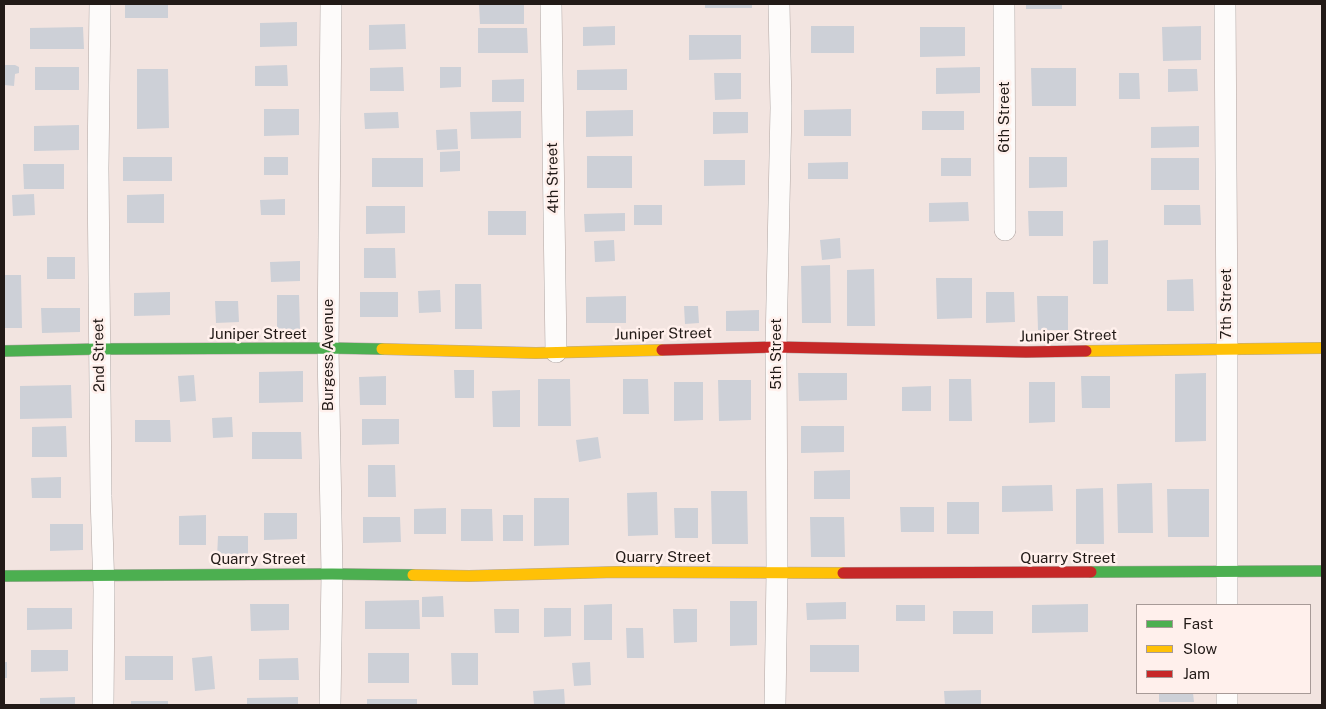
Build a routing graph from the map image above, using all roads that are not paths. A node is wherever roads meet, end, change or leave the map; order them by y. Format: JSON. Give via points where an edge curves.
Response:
{"nodes":[{"id":1,"x":100,"y":4,"type":"edge"},
{"id":2,"x":331,"y":4,"type":"edge"},
{"id":3,"x":551,"y":4,"type":"edge"},
{"id":4,"x":779,"y":4,"type":"edge"},
{"id":5,"x":1004,"y":4,"type":"edge"},
{"id":6,"x":1225,"y":4,"type":"edge"},
{"id":7,"x":1005,"y":230,"type":"dead end"},
{"id":8,"x":776,"y":347,"type":"junction"},
{"id":9,"x":328,"y":348,"type":"junction"},
{"id":10,"x":1322,"y":348,"type":"edge"},
{"id":11,"x":99,"y":349,"type":"junction"},
{"id":12,"x":1226,"y":349,"type":"junction"},
{"id":13,"x":4,"y":351,"type":"edge"},
{"id":14,"x":556,"y":352,"type":"junction"},
{"id":15,"x":1322,"y":571,"type":"edge"},
{"id":16,"x":1227,"y":572,"type":"junction"},
{"id":17,"x":776,"y":573,"type":"junction"},
{"id":18,"x":332,"y":574,"type":"junction"},
{"id":19,"x":4,"y":576,"type":"edge"},
{"id":20,"x":103,"y":576,"type":"junction"},
{"id":21,"x":1227,"y":604,"type":"edge"},
{"id":22,"x":103,"y":705,"type":"edge"},
{"id":23,"x":330,"y":705,"type":"edge"},
{"id":24,"x":775,"y":705,"type":"edge"}],
"edges":[{"from":1,"to":11,"type":"street","name":"2nd Street"},
{"from":2,"to":9,"type":"street","name":"Burgess Avenue"},
{"from":3,"to":14,"type":"street","name":"4th Street"},
{"from":4,"to":8,"type":"street","name":"5th Street","via":[[781,108]]},
{"from":5,"to":7,"type":"street","name":"6th Street"},
{"from":6,"to":12,"type":"street","name":"7th Street"},
{"from":8,"to":12,"type":"street","name":"Juniper Street","via":[[1026,352]]},
{"from":8,"to":14,"type":"street","name":"Juniper Street"},
{"from":8,"to":17,"type":"street","name":"5th Street"},
{"from":9,"to":11,"type":"street","name":"Juniper Street"},
{"from":9,"to":14,"type":"street","name":"Juniper Street"},
{"from":9,"to":18,"type":"street","name":"Burgess Avenue"},
{"from":10,"to":12,"type":"street","name":"Juniper Street"},
{"from":11,"to":13,"type":"street","name":"Juniper Street"},
{"from":11,"to":20,"type":"street","name":"2nd Street"},
{"from":12,"to":16,"type":"street","name":"7th Street"},
{"from":15,"to":16,"type":"street","name":"Quarry Street"},
{"from":16,"to":17,"type":"street","name":"Quarry Street"},
{"from":16,"to":21,"type":"street","name":"7th Street"},
{"from":17,"to":18,"type":"street","name":"Quarry Street"},
{"from":17,"to":24,"type":"street","name":"5th Street"},
{"from":18,"to":20,"type":"street","name":"Quarry Street"},
{"from":18,"to":23,"type":"street","name":"Burgess Avenue"},
{"from":19,"to":20,"type":"street","name":"Quarry Street"},
{"from":20,"to":22,"type":"street","name":"2nd Street"}]}
